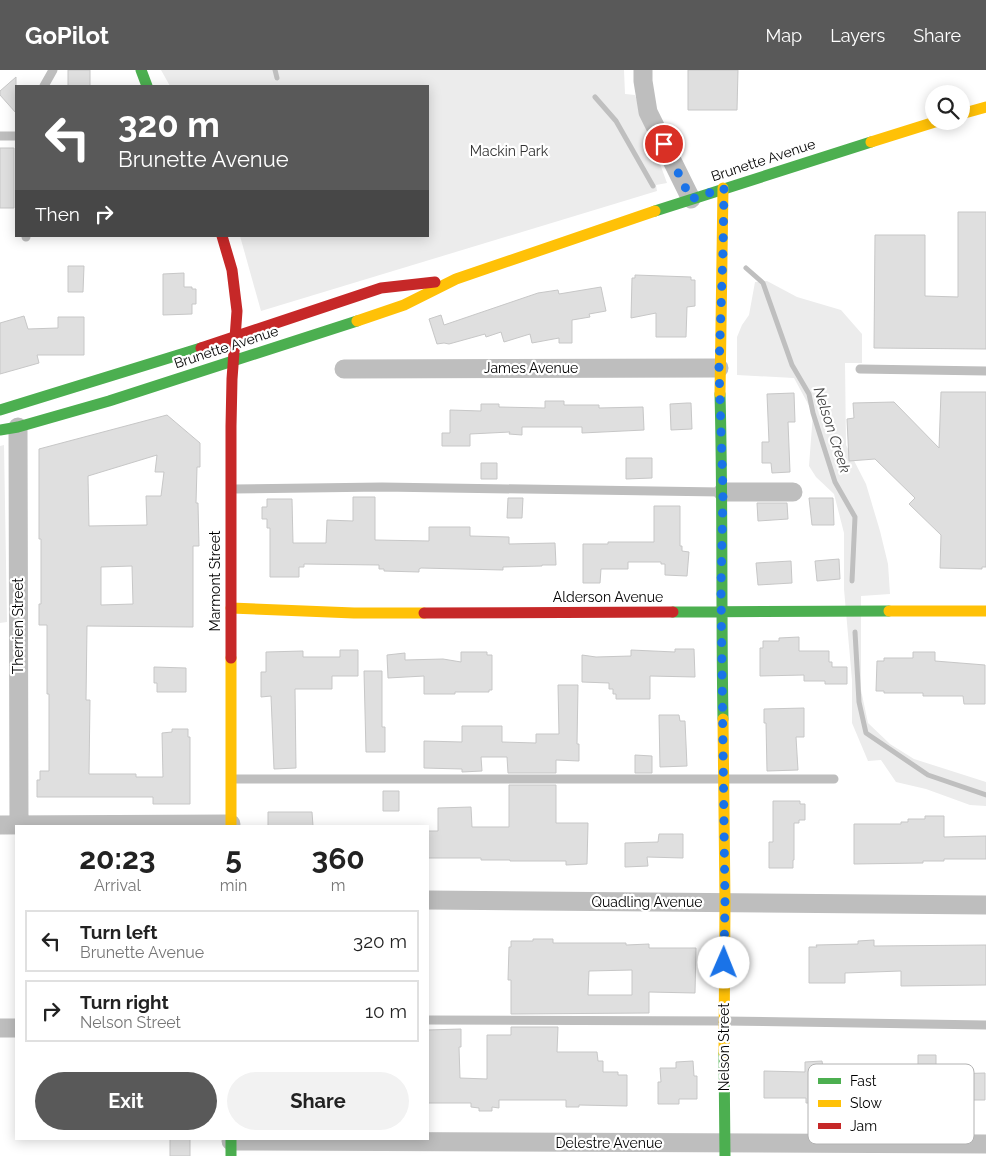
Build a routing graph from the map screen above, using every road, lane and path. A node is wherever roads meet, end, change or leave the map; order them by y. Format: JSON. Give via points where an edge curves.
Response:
{"nodes":[{"id":1,"x":53,"y":70,"type":"edge"},
{"id":2,"x":141,"y":70,"type":"edge"},
{"id":3,"x":643,"y":70,"type":"edge"},
{"id":4,"x":45,"y":85,"type":"edge"},
{"id":5,"x":147,"y":85,"type":"edge"},
{"id":6,"x":986,"y":107,"type":"edge"},
{"id":7,"x":970,"y":111,"type":"edge"},
{"id":8,"x":925,"y":125,"type":"edge"},
{"id":9,"x":0,"y":136,"type":"edge"},
{"id":10,"x":15,"y":136,"type":"edge"},
{"id":11,"x":724,"y":188,"type":"junction"},
{"id":12,"x":691,"y":199,"type":"junction"},
{"id":13,"x":222,"y":237,"type":"edge"},
{"id":14,"x":456,"y":279,"type":"junction"},
{"id":15,"x":236,"y":335,"type":"junction"},
{"id":16,"x":233,"y":362,"type":"junction"},
{"id":17,"x":719,"y":368,"type":"junction"},
{"id":18,"x":344,"y":369,"type":"dead end"},
{"id":19,"x":860,"y":369,"type":"dead end"},
{"id":20,"x":986,"y":371,"type":"edge"},
{"id":21,"x":0,"y":410,"type":"edge"},
{"id":22,"x":9,"y":428,"type":"edge"},
{"id":23,"x":230,"y":489,"type":"junction"},
{"id":24,"x":723,"y":492,"type":"junction"},
{"id":25,"x":793,"y":492,"type":"dead end"},
{"id":26,"x":231,"y":608,"type":"junction"},
{"id":27,"x":986,"y":611,"type":"edge"},
{"id":28,"x":722,"y":612,"type":"junction"},
{"id":29,"x":231,"y":779,"type":"junction"},
{"id":30,"x":834,"y":779,"type":"dead end"},
{"id":31,"x":723,"y":780,"type":"junction"},
{"id":32,"x":9,"y":825,"type":"edge"},
{"id":33,"x":231,"y":825,"type":"edge"},
{"id":34,"x":429,"y":900,"type":"edge"},
{"id":35,"x":725,"y":902,"type":"junction"},
{"id":36,"x":986,"y":905,"type":"edge"},
{"id":37,"x":429,"y":1020,"type":"edge"},
{"id":38,"x":724,"y":1021,"type":"junction"},
{"id":39,"x":986,"y":1025,"type":"edge"},
{"id":40,"x":0,"y":1028,"type":"edge"},
{"id":41,"x":15,"y":1028,"type":"edge"},
{"id":42,"x":986,"y":1144,"type":"edge"},
{"id":43,"x":231,"y":1145,"type":"edge"},
{"id":44,"x":725,"y":1149,"type":"edge"}],
"edges":[{"from":1,"to":4,"type":"lane"},
{"from":2,"to":5,"type":"main road"},
{"from":3,"to":12,"type":"street","via":[[648,112]]},
{"from":6,"to":7,"type":"main road"},
{"from":8,"to":11,"type":"main road","name":"Brunette Avenue"},
{"from":9,"to":10,"type":"lane"},
{"from":11,"to":12,"type":"main road","name":"Brunette Avenue"},
{"from":11,"to":17,"type":"main road","name":"Nelson Street"},
{"from":12,"to":14,"type":"main road","name":"Brunette Avenue"},
{"from":13,"to":15,"type":"main road","name":"Marmont Street","via":[[235,288]]},
{"from":14,"to":15,"type":"main road","name":"Brunette Avenue","via":[[381,288]]},
{"from":14,"to":16,"type":"main road","name":"Brunette Avenue","via":[[404,305]]},
{"from":15,"to":16,"type":"main road","name":"Marmont Street"},
{"from":15,"to":21,"type":"main road","name":"Brunette Avenue"},
{"from":16,"to":22,"type":"main road","name":"Brunette Avenue"},
{"from":16,"to":23,"type":"main road","name":"Marmont Street"},
{"from":17,"to":18,"type":"street","name":"James Avenue"},
{"from":17,"to":24,"type":"main road","name":"Nelson Street"},
{"from":19,"to":20,"type":"lane"},
{"from":22,"to":32,"type":"street","name":"Therrien Street"},
{"from":23,"to":24,"type":"lane","via":[[382,487]]},
{"from":23,"to":26,"type":"main road","name":"Marmont Street"},
{"from":24,"to":25,"type":"street"},
{"from":24,"to":28,"type":"main road","name":"Nelson Street"},
{"from":26,"to":28,"type":"main road","name":"Alderson Avenue","via":[[354,612]]},
{"from":26,"to":29,"type":"main road","name":"Marmont Street"},
{"from":27,"to":28,"type":"main road","name":"Alderson Avenue"},
{"from":28,"to":31,"type":"main road","name":"Nelson Street"},
{"from":29,"to":31,"type":"lane"},
{"from":29,"to":33,"type":"main road","name":"Marmont Street"},
{"from":30,"to":31,"type":"lane"},
{"from":31,"to":35,"type":"main road","name":"Nelson Street"},
{"from":32,"to":33,"type":"street"},
{"from":34,"to":35,"type":"street","name":"Quadling Avenue"},
{"from":35,"to":36,"type":"street","name":"Quadling Avenue"},
{"from":35,"to":38,"type":"main road","name":"Nelson Street"},
{"from":37,"to":38,"type":"lane"},
{"from":38,"to":39,"type":"lane"},
{"from":38,"to":44,"type":"main road","name":"Nelson Street"},
{"from":40,"to":41,"type":"street"},
{"from":42,"to":44,"type":"street","name":"Delestre Avenue"},
{"from":43,"to":44,"type":"street","name":"Delestre Avenue"}]}
